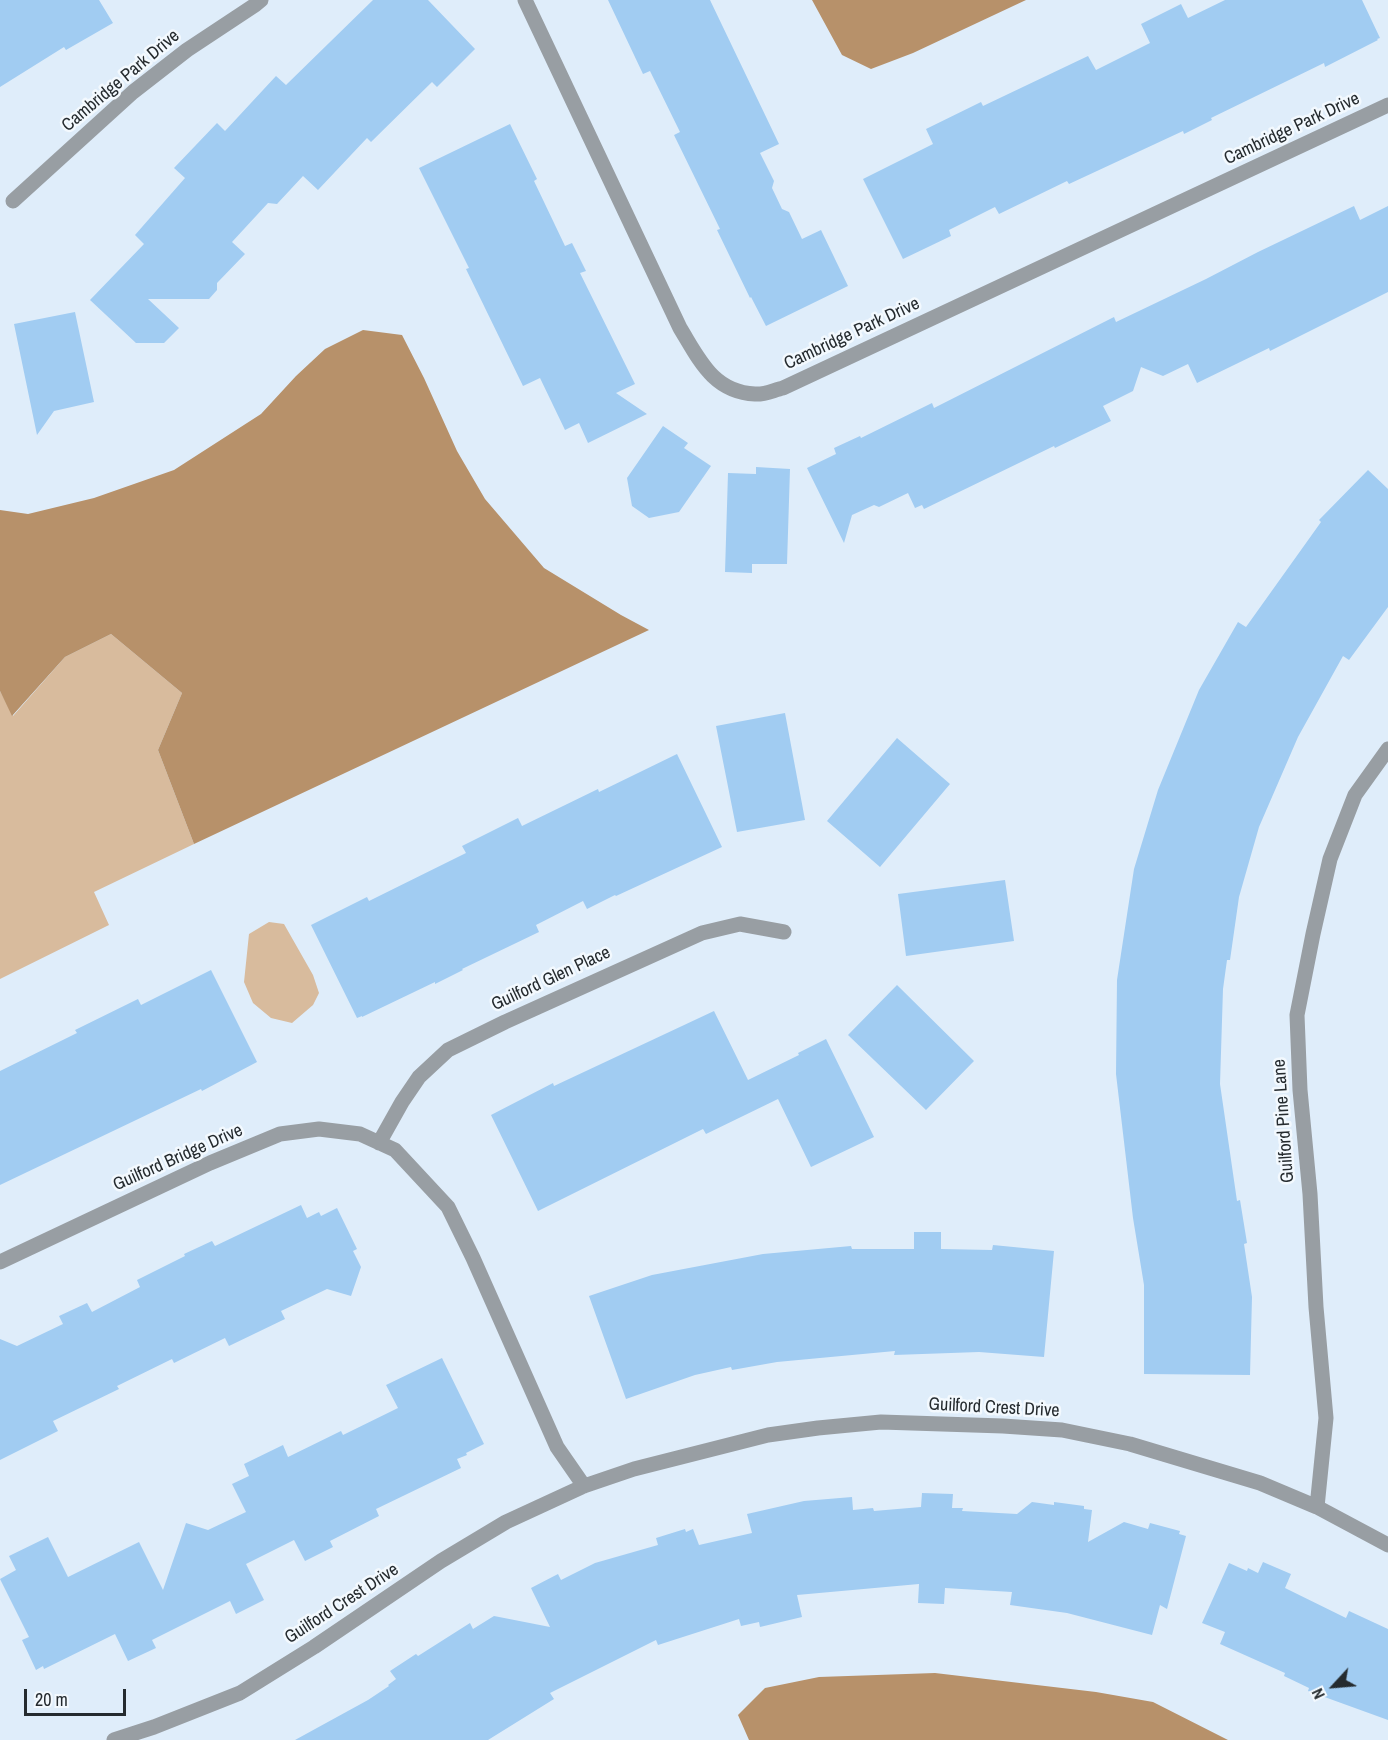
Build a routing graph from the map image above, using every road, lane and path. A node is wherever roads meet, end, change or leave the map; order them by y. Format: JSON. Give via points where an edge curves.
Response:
{"nodes":[{"id":1,"x":261,"y":0,"type":"edge"},
{"id":2,"x":525,"y":0,"type":"edge"},
{"id":3,"x":1388,"y":105,"type":"edge"},
{"id":4,"x":13,"y":201,"type":"dead end"},
{"id":5,"x":1388,"y":749,"type":"edge"},
{"id":6,"x":784,"y":932,"type":"dead end"},
{"id":7,"x":380,"y":1143,"type":"junction"},
{"id":8,"x":0,"y":1262,"type":"edge"},
{"id":9,"x":584,"y":1486,"type":"junction"},
{"id":10,"x":1317,"y":1507,"type":"junction"},
{"id":11,"x":1388,"y":1545,"type":"edge"},
{"id":12,"x":114,"y":1740,"type":"edge"}],
"edges":[{"from":1,"to":4,"type":"street","name":"Cambridge Park Drive","via":[[133,92]]},
{"from":2,"to":3,"type":"street","name":"Cambridge Park Drive","via":[[680,328],[704,368],[729,389],[757,395],[783,388]]},
{"from":5,"to":10,"type":"street","name":"Guilford Pine Lane","via":[[1355,795],[1330,859],[1297,1015],[1326,1418]]},
{"from":6,"to":7,"type":"street","name":"Guilford Glen Place","via":[[740,924],[702,933],[448,1050],[419,1077]]},
{"from":7,"to":8,"type":"street","name":"Guilford Bridge Drive","via":[[360,1134],[319,1129],[280,1134]]},
{"from":7,"to":9,"type":"street","via":[[395,1150],[448,1207],[557,1447]]},
{"from":9,"to":10,"type":"street","name":"Guilford Crest Drive","via":[[634,1469],[768,1435],[881,1422],[959,1424],[1062,1430],[1130,1444],[1260,1483]]},
{"from":9,"to":12,"type":"street","name":"Guilford Crest Drive","via":[[506,1522],[441,1561],[240,1693]]},
{"from":10,"to":11,"type":"street","name":"Guilford Crest Drive"}]}
